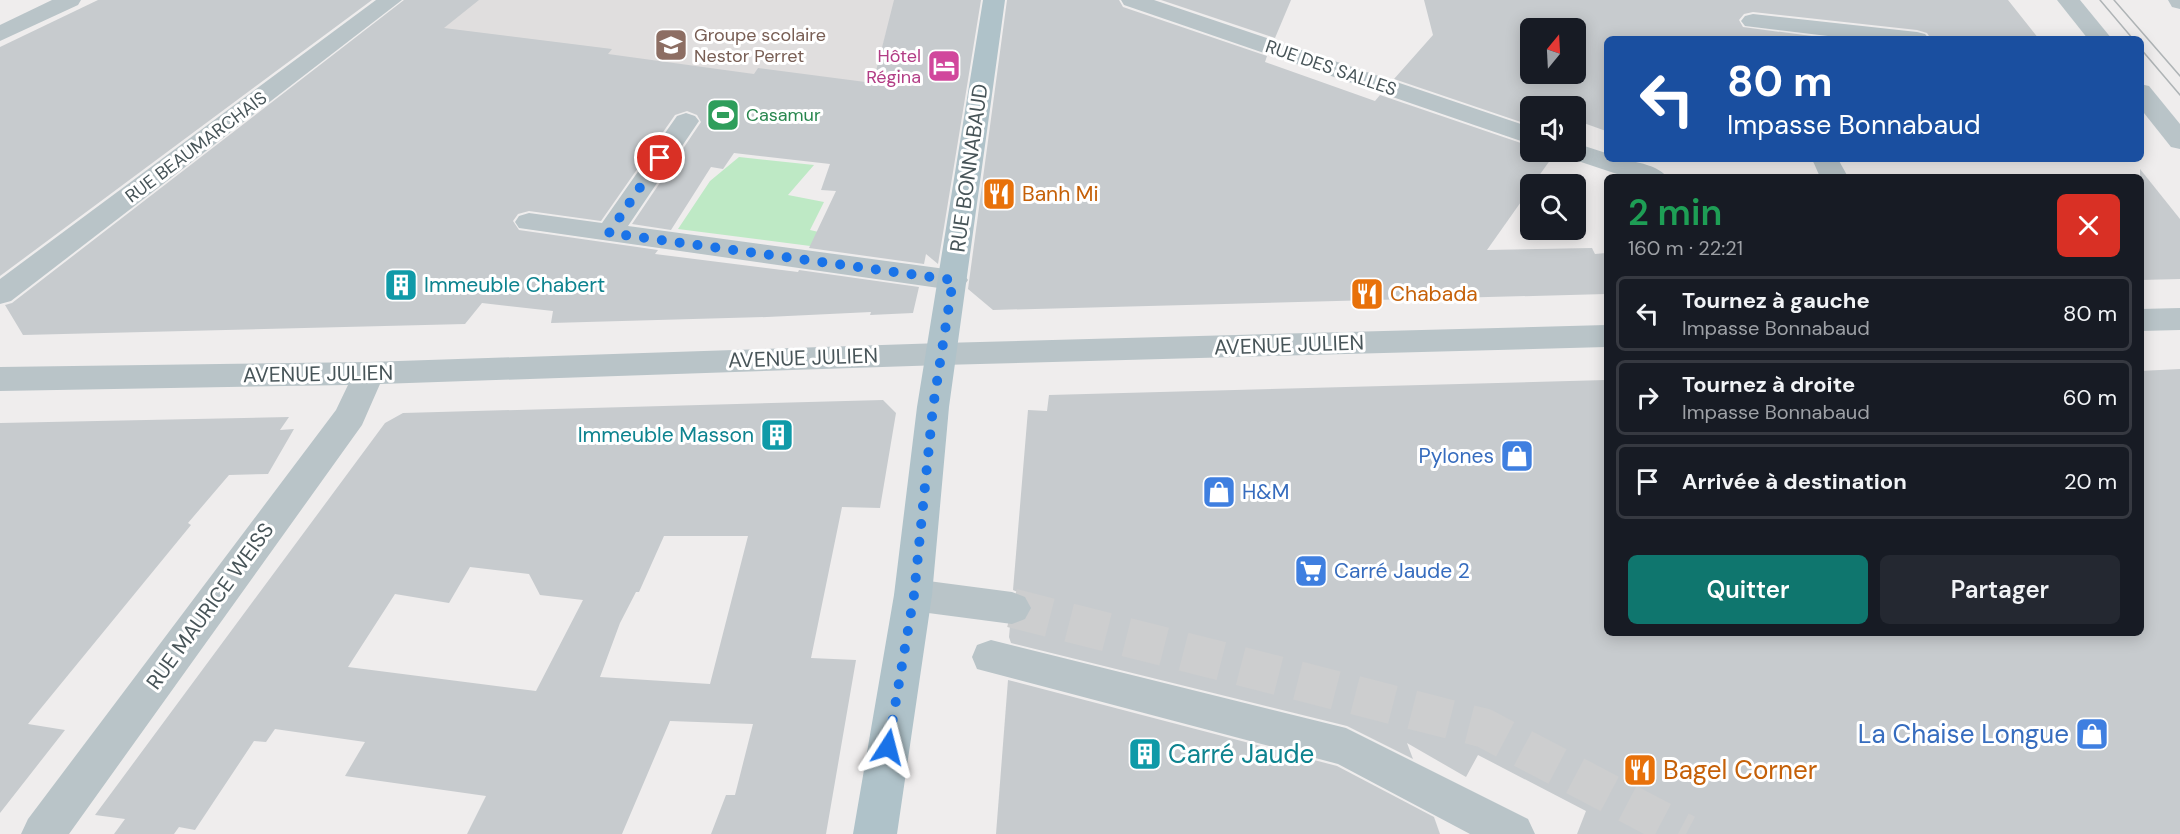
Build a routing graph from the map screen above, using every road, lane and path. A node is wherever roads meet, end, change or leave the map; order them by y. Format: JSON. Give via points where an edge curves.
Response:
{"nodes":[{"id":1,"x":70,"y":0,"type":"edge"},
{"id":2,"x":391,"y":0,"type":"edge"},
{"id":3,"x":994,"y":0,"type":"edge"},
{"id":4,"x":1132,"y":0,"type":"edge"},
{"id":5,"x":1742,"y":0,"type":"edge"},
{"id":6,"x":2068,"y":0,"type":"edge"},
{"id":7,"x":1758,"y":30,"type":"edge"},
{"id":8,"x":0,"y":34,"type":"edge"},
{"id":9,"x":1864,"y":36,"type":"edge"},
{"id":10,"x":2098,"y":36,"type":"edge"},
{"id":11,"x":2144,"y":96,"type":"edge"},
{"id":12,"x":686,"y":121,"type":"dead end"},
{"id":13,"x":1520,"y":133,"type":"edge"},
{"id":14,"x":2180,"y":141,"type":"edge"},
{"id":15,"x":1586,"y":155,"type":"edge"},
{"id":16,"x":1604,"y":161,"type":"edge"},
{"id":17,"x":1608,"y":162,"type":"edge"},
{"id":18,"x":1644,"y":174,"type":"edge"},
{"id":19,"x":530,"y":222,"type":"dead end"},
{"id":20,"x":609,"y":233,"type":"junction"},
{"id":21,"x":953,"y":280,"type":"junction"},
{"id":22,"x":0,"y":294,"type":"edge"},
{"id":23,"x":2180,"y":319,"type":"edge"},
{"id":24,"x":2144,"y":320,"type":"edge"},
{"id":25,"x":1604,"y":336,"type":"edge"},
{"id":26,"x":942,"y":354,"type":"junction"},
{"id":27,"x":369,"y":373,"type":"junction"},
{"id":28,"x":0,"y":379,"type":"edge"},
{"id":29,"x":914,"y":595,"type":"junction"},
{"id":30,"x":1012,"y":608,"type":"tunnel mouth"},
{"id":31,"x":991,"y":657,"type":"dead end"},
{"id":32,"x":43,"y":834,"type":"edge"},
{"id":33,"x":875,"y":834,"type":"edge"},
{"id":34,"x":1513,"y":834,"type":"edge"}],
"edges":[{"from":1,"to":8,"type":"street"},
{"from":2,"to":22,"type":"street","name":"RUE BEAUMARCHAIS"},
{"from":3,"to":21,"type":"main road","name":"RUE BONNABAUD"},
{"from":4,"to":13,"type":"street","name":"RUE DES SALLES"},
{"from":5,"to":7,"type":"street"},
{"from":6,"to":10,"type":"street"},
{"from":7,"to":9,"type":"street"},
{"from":11,"to":14,"type":"street"},
{"from":12,"to":20,"type":"street"},
{"from":15,"to":16,"type":"street"},
{"from":17,"to":18,"type":"street"},
{"from":19,"to":20,"type":"street"},
{"from":20,"to":21,"type":"street"},
{"from":21,"to":26,"type":"main road","name":"RUE BONNABAUD"},
{"from":23,"to":24,"type":"street"},
{"from":25,"to":26,"type":"street","name":"AVENUE JULIEN"},
{"from":26,"to":27,"type":"street","name":"AVENUE JULIEN"},
{"from":26,"to":29,"type":"main road","name":"RUE BONNABAUD"},
{"from":27,"to":28,"type":"street","name":"AVENUE JULIEN"},
{"from":27,"to":32,"type":"street","name":"RUE MAURICE WEISS","via":[[350,416]]},
{"from":29,"to":30,"type":"street"},
{"from":29,"to":33,"type":"main road","name":"RUE BONNABAUD"},
{"from":31,"to":34,"type":"street","via":[[1346,747]]}]}
